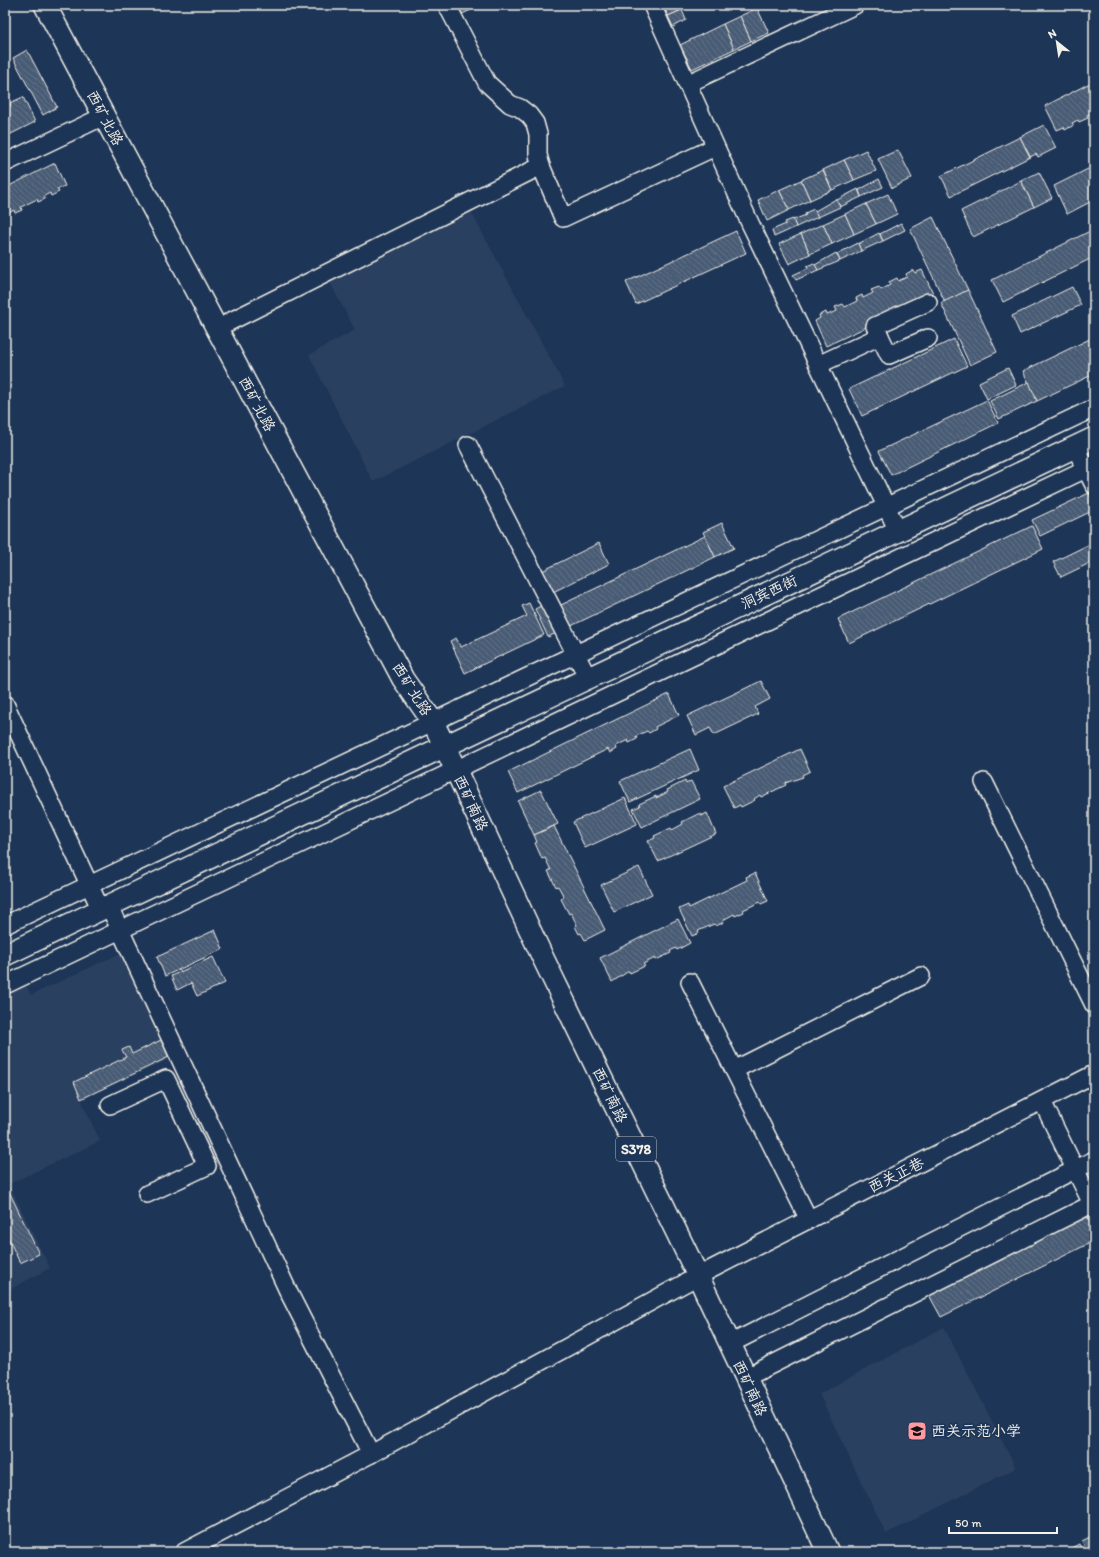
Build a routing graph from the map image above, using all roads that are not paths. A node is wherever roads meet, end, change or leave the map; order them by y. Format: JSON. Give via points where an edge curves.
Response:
{"nodes":[{"id":1,"x":45,"y":5,"type":"edge"},
{"id":2,"x":60,"y":5,"type":"edge"},
{"id":3,"x":447,"y":5,"type":"edge"},
{"id":4,"x":652,"y":5,"type":"edge"},
{"id":5,"x":855,"y":5,"type":"edge"},
{"id":6,"x":687,"y":84,"type":"junction"},
{"id":7,"x":104,"y":116,"type":"junction"},
{"id":8,"x":715,"y":147,"type":"junction"},
{"id":9,"x":5,"y":163,"type":"edge"},
{"id":10,"x":541,"y":166,"type":"junction"},
{"id":11,"x":928,"y":302,"type":"dead end"},
{"id":12,"x":229,"y":322,"type":"junction"},
{"id":13,"x":880,"y":336,"type":"junction"},
{"id":14,"x":928,"y":338,"type":"dead end"},
{"id":15,"x":818,"y":365,"type":"junction"},
{"id":16,"x":1094,"y":408,"type":"edge"},
{"id":17,"x":1094,"y":438,"type":"edge"},
{"id":18,"x":468,"y":445,"type":"dead end"},
{"id":19,"x":1075,"y":447,"type":"junction"},
{"id":20,"x":1090,"y":467,"type":"edge"},
{"id":21,"x":1094,"y":485,"type":"edge"},
{"id":22,"x":887,"y":507,"type":"junction"},
{"id":23,"x":898,"y":531,"type":"junction"},
{"id":24,"x":576,"y":654,"type":"junction"},
{"id":25,"x":588,"y":678,"type":"junction"},
{"id":26,"x":5,"y":704,"type":"edge"},
{"id":27,"x":432,"y":722,"type":"junction"},
{"id":28,"x":445,"y":746,"type":"junction"},
{"id":29,"x":455,"y":769,"type":"junction"},
{"id":30,"x":984,"y":782,"type":"dead end"},
{"id":31,"x":89,"y":885,"type":"junction"},
{"id":32,"x":105,"y":908,"type":"junction"},
{"id":33,"x":5,"y":925,"type":"edge"},
{"id":34,"x":120,"y":930,"type":"junction"},
{"id":35,"x":5,"y":956,"type":"edge"},
{"id":36,"x":921,"y":976,"type":"dead end"},
{"id":37,"x":690,"y":982,"type":"dead end"},
{"id":38,"x":5,"y":985,"type":"edge"},
{"id":39,"x":1094,"y":1005,"type":"edge"},
{"id":40,"x":734,"y":1070,"type":"junction"},
{"id":41,"x":1094,"y":1074,"type":"edge"},
{"id":42,"x":1042,"y":1101,"type":"junction"},
{"id":43,"x":110,"y":1105,"type":"dead end"},
{"id":44,"x":226,"y":1157,"type":"junction"},
{"id":45,"x":1094,"y":1160,"type":"edge"},
{"id":46,"x":207,"y":1166,"type":"junction"},
{"id":47,"x":1076,"y":1169,"type":"junction"},
{"id":48,"x":147,"y":1194,"type":"dead end"},
{"id":49,"x":1093,"y":1205,"type":"edge"},
{"id":50,"x":809,"y":1220,"type":"junction"},
{"id":51,"x":698,"y":1276,"type":"junction"},
{"id":52,"x":730,"y":1344,"type":"junction"},
{"id":53,"x":745,"y":1378,"type":"junction"},
{"id":54,"x":371,"y":1454,"type":"junction"},
{"id":55,"x":184,"y":1552,"type":"edge"},
{"id":56,"x":828,"y":1552,"type":"edge"}],
"edges":[{"from":1,"to":7,"type":"main road","name":"西矿北路"},
{"from":2,"to":12,"type":"main road","name":"西矿北路"},
{"from":3,"to":10,"type":"street","via":[[487,83],[510,104],[529,115],[535,123]]},
{"from":4,"to":6,"type":"street"},
{"from":5,"to":6,"type":"street"},
{"from":6,"to":8,"type":"street"},
{"from":7,"to":9,"type":"street"},
{"from":7,"to":27,"type":"main road","name":"西矿北路","via":[[399,672]]},
{"from":8,"to":10,"type":"street","via":[[563,218]]},
{"from":8,"to":15,"type":"street"},
{"from":10,"to":12,"type":"street"},
{"from":11,"to":13,"type":"street","via":[[876,326]]},
{"from":12,"to":27,"type":"main road","name":"西矿北路","via":[[415,672]]},
{"from":13,"to":14,"type":"street","via":[[889,355]]},
{"from":13,"to":15,"type":"street"},
{"from":15,"to":22,"type":"street"},
{"from":16,"to":22,"type":"street"},
{"from":17,"to":19,"type":"main road","name":"洞宾西街"},
{"from":18,"to":24,"type":"street"},
{"from":19,"to":20,"type":"street"},
{"from":19,"to":23,"type":"main road","name":"洞宾西街"},
{"from":20,"to":21,"type":"street"},
{"from":20,"to":29,"type":"street"},
{"from":22,"to":23,"type":"street"},
{"from":22,"to":24,"type":"street"},
{"from":23,"to":25,"type":"main road","name":"洞宾西街"},
{"from":24,"to":25,"type":"street"},
{"from":24,"to":27,"type":"street"},
{"from":25,"to":28,"type":"main road","name":"洞宾西街"},
{"from":26,"to":31,"type":"street"},
{"from":27,"to":28,"type":"main road","name":"西矿南路"},
{"from":27,"to":31,"type":"street"},
{"from":28,"to":29,"type":"main road","name":"西矿南路","number":"S378"},
{"from":28,"to":32,"type":"main road","name":"洞宾西街"},
{"from":29,"to":34,"type":"street"},
{"from":29,"to":51,"type":"main road","name":"西矿南路","number":"S378","via":[[543,958]]},
{"from":30,"to":39,"type":"street"},
{"from":31,"to":32,"type":"street"},
{"from":31,"to":33,"type":"street"},
{"from":32,"to":34,"type":"street"},
{"from":32,"to":35,"type":"main road","name":"洞宾西街"},
{"from":34,"to":38,"type":"street"},
{"from":34,"to":44,"type":"street"},
{"from":36,"to":40,"type":"street"},
{"from":37,"to":40,"type":"street"},
{"from":40,"to":50,"type":"street"},
{"from":41,"to":42,"type":"street","name":"西关正巷"},
{"from":42,"to":47,"type":"street"},
{"from":42,"to":50,"type":"street","name":"西关正巷"},
{"from":43,"to":46,"type":"street","via":[[166,1079]]},
{"from":44,"to":46,"type":"street"},
{"from":44,"to":54,"type":"street","via":[[289,1293]]},
{"from":45,"to":47,"type":"street"},
{"from":46,"to":48,"type":"street"},
{"from":47,"to":49,"type":"street"},
{"from":47,"to":52,"type":"street"},
{"from":49,"to":53,"type":"street"},
{"from":50,"to":51,"type":"street","name":"西关正巷"},
{"from":51,"to":52,"type":"main road","name":"西矿南路","number":"S378"},
{"from":51,"to":54,"type":"street","name":"西关正巷"},
{"from":52,"to":53,"type":"main road","name":"西矿南路","number":"S378"},
{"from":53,"to":56,"type":"main road","name":"西矿南路","number":"S378"},
{"from":54,"to":55,"type":"street","name":"西关正巷"}]}
